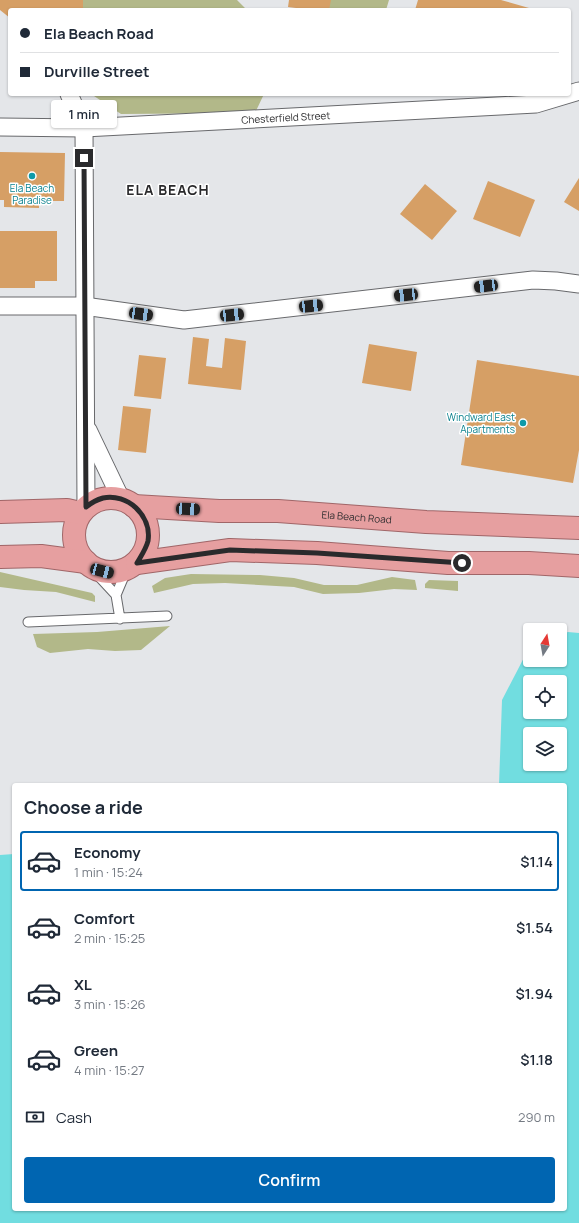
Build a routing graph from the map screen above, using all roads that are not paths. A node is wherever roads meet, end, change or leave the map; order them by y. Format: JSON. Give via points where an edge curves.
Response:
{"nodes":[{"id":1,"x":70,"y":96,"type":"edge"},
{"id":2,"x":562,"y":96,"type":"edge"},
{"id":3,"x":0,"y":127,"type":"edge"},
{"id":4,"x":84,"y":128,"type":"junction"},
{"id":5,"x":579,"y":284,"type":"edge"},
{"id":6,"x":0,"y":306,"type":"edge"},
{"id":7,"x":84,"y":306,"type":"junction"},
{"id":8,"x":86,"y":426,"type":"junction"},
{"id":9,"x":128,"y":503,"type":"junction"},
{"id":10,"x":83,"y":510,"type":"junction"},
{"id":11,"x":0,"y":512,"type":"edge"},
{"id":12,"x":579,"y":528,"type":"edge"},
{"id":13,"x":0,"y":557,"type":"edge"},
{"id":14,"x":88,"y":565,"type":"junction"},
{"id":15,"x":132,"y":566,"type":"junction"},
{"id":16,"x":579,"y":566,"type":"edge"},
{"id":17,"x":116,"y":595,"type":"junction"},
{"id":18,"x":167,"y":616,"type":"dead end"},
{"id":19,"x":120,"y":619,"type":"junction"},
{"id":20,"x":28,"y":622,"type":"dead end"}],
"edges":[{"from":1,"to":4,"type":"street"},
{"from":2,"to":4,"type":"street","name":"Chesterfield Street","via":[[536,104]]},
{"from":3,"to":4,"type":"street","name":"Chesterfield Street"},
{"from":4,"to":7,"type":"street"},
{"from":5,"to":7,"type":"street","via":[[533,280],[184,320]]},
{"from":6,"to":7,"type":"street"},
{"from":7,"to":8,"type":"street"},
{"from":8,"to":9,"type":"street"},
{"from":8,"to":10,"type":"street"},
{"from":9,"to":10,"type":"highway","via":[[102,498]]},
{"from":9,"to":12,"type":"highway","name":"Ela Beach Road","via":[[219,511]]},
{"from":9,"to":15,"type":"highway","via":[[141,513],[148,531],[148,541],[144,550]]},
{"from":10,"to":11,"type":"highway"},
{"from":10,"to":14,"type":"highway","via":[[75,522],[74,544]]},
{"from":13,"to":14,"type":"highway","via":[[42,556]]},
{"from":14,"to":15,"type":"highway","via":[[112,574]]},
{"from":14,"to":17,"type":"lane"},
{"from":15,"to":16,"type":"highway","via":[[230,550],[317,553],[448,563]]},
{"from":15,"to":17,"type":"lane"},
{"from":17,"to":19,"type":"lane"},
{"from":18,"to":19,"type":"lane"},
{"from":19,"to":20,"type":"lane"}]}
